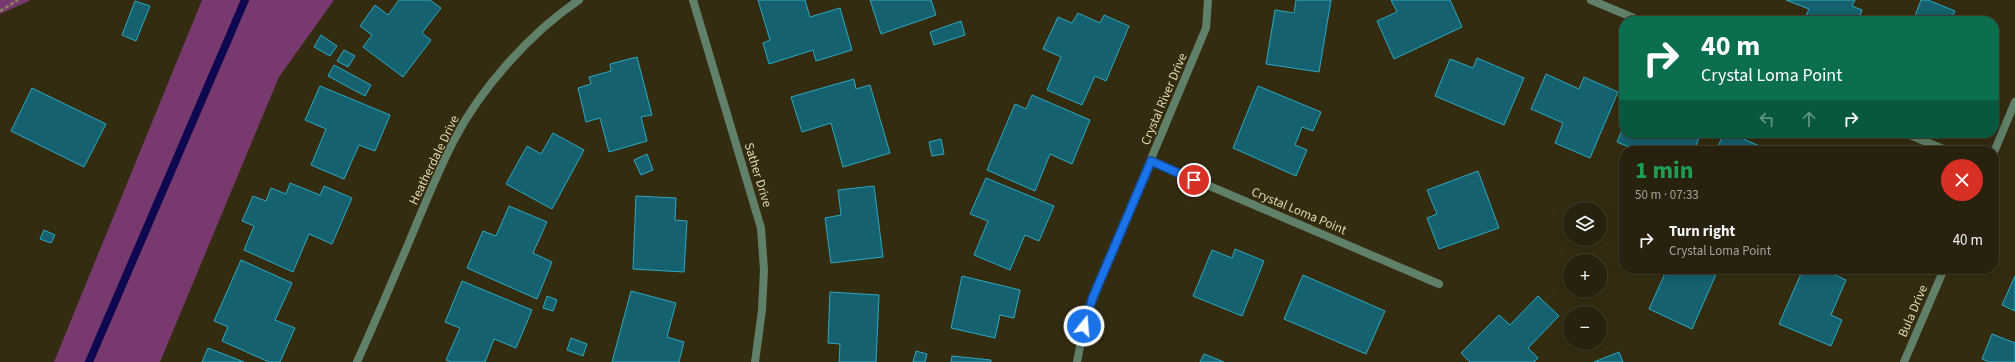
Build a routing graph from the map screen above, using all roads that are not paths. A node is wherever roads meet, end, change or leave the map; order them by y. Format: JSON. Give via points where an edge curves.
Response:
{"nodes":[{"id":1,"x":579,"y":0,"type":"edge"},
{"id":2,"x":694,"y":0,"type":"edge"},
{"id":3,"x":1208,"y":0,"type":"edge"},
{"id":4,"x":1591,"y":0,"type":"edge"},
{"id":5,"x":1629,"y":16,"type":"edge"},
{"id":6,"x":2015,"y":102,"type":"edge"},
{"id":7,"x":1917,"y":138,"type":"edge"},
{"id":8,"x":1936,"y":146,"type":"edge"},
{"id":9,"x":1997,"y":146,"type":"edge"},
{"id":10,"x":1151,"y":161,"type":"junction"},
{"id":11,"x":1942,"y":274,"type":"edge"},
{"id":12,"x":1439,"y":284,"type":"dead end"},
{"id":13,"x":358,"y":362,"type":"edge"},
{"id":14,"x":755,"y":362,"type":"edge"},
{"id":15,"x":1077,"y":362,"type":"edge"},
{"id":16,"x":1904,"y":362,"type":"edge"}],
"edges":[{"from":1,"to":13,"type":"street","name":"Heatherdale Drive","via":[[558,14],[527,43],[500,74],[465,122],[432,187]]},
{"from":2,"to":14,"type":"street","name":"Sather Drive","via":[[761,228],[763,302]]},
{"from":3,"to":10,"type":"street","name":"Crystal River Drive","via":[[1206,28]]},
{"from":4,"to":5,"type":"street"},
{"from":6,"to":9,"type":"street"},
{"from":7,"to":8,"type":"street"},
{"from":10,"to":12,"type":"street","name":"Crystal Loma Point"},
{"from":10,"to":15,"type":"street","name":"Crystal River Drive","via":[[1093,297]]},
{"from":11,"to":16,"type":"street","name":"Bula Drive"}]}
